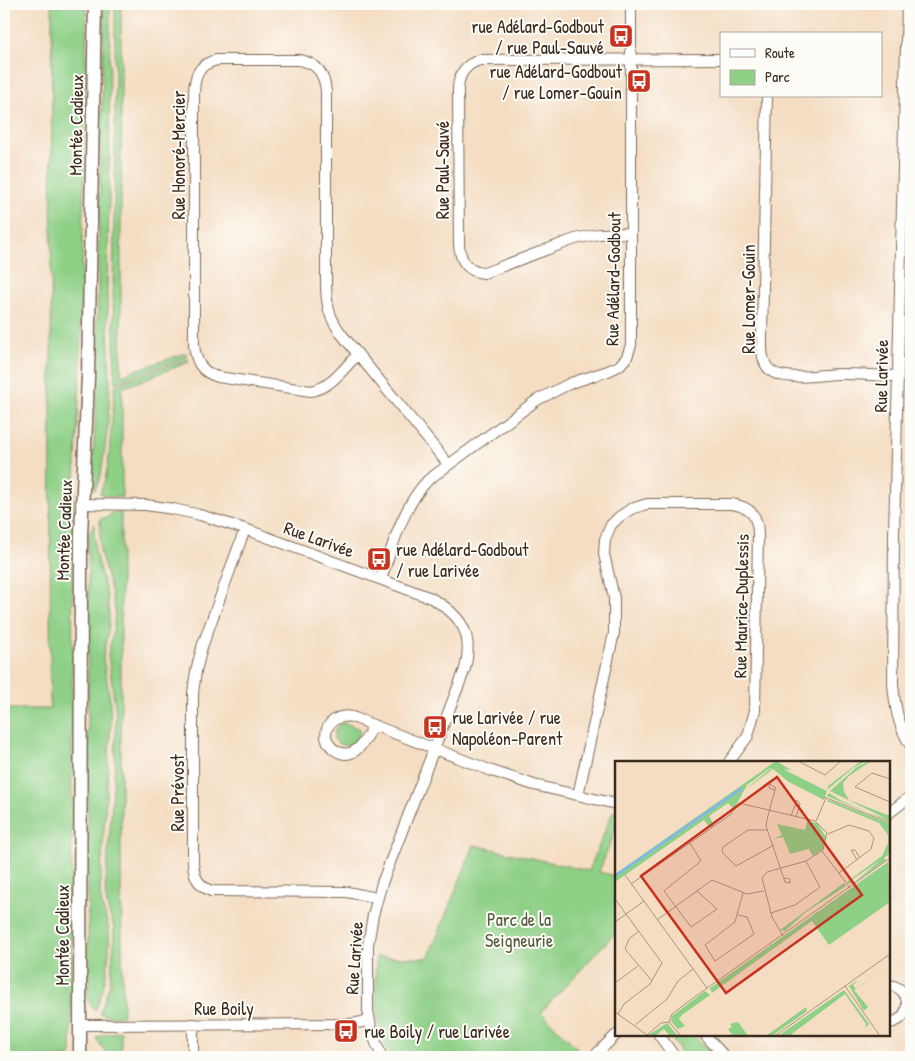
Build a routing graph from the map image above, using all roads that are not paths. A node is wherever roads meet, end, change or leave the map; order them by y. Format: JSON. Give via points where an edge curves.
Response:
{"nodes":[{"id":1,"x":95,"y":4,"type":"edge"},
{"id":2,"x":630,"y":4,"type":"edge"},
{"id":3,"x":907,"y":4,"type":"edge"},
{"id":4,"x":720,"y":59,"type":"edge"},
{"id":5,"x":630,"y":60,"type":"junction"},
{"id":6,"x":767,"y":98,"type":"edge"},
{"id":7,"x":630,"y":232,"type":"junction"},
{"id":8,"x":358,"y":354,"type":"junction"},
{"id":9,"x":898,"y":376,"type":"junction"},
{"id":10,"x":448,"y":464,"type":"junction"},
{"id":11,"x":81,"y":504,"type":"junction"},
{"id":12,"x":245,"y":529,"type":"junction"},
{"id":13,"x":381,"y":579,"type":"junction"},
{"id":14,"x":373,"y":725,"type":"junction"},
{"id":15,"x":911,"y":746,"type":"edge"},
{"id":16,"x":434,"y":748,"type":"junction"},
{"id":17,"x":731,"y":761,"type":"edge"},
{"id":18,"x":578,"y":795,"type":"junction"},
{"id":19,"x":911,"y":796,"type":"edge"},
{"id":20,"x":615,"y":804,"type":"edge"},
{"id":21,"x":890,"y":812,"type":"edge"},
{"id":22,"x":378,"y":898,"type":"junction"},
{"id":23,"x":890,"y":985,"type":"edge"},
{"id":24,"x":369,"y":1021,"type":"junction"},
{"id":25,"x":193,"y":1024,"type":"junction"},
{"id":26,"x":890,"y":1024,"type":"edge"},
{"id":27,"x":79,"y":1025,"type":"junction"},
{"id":28,"x":615,"y":1036,"type":"edge"},
{"id":29,"x":660,"y":1036,"type":"edge"},
{"id":30,"x":706,"y":1036,"type":"edge"},
{"id":31,"x":80,"y":1057,"type":"edge"},
{"id":32,"x":193,"y":1057,"type":"edge"},
{"id":33,"x":382,"y":1057,"type":"edge"},
{"id":34,"x":593,"y":1057,"type":"edge"},
{"id":35,"x":675,"y":1057,"type":"edge"},
{"id":36,"x":725,"y":1057,"type":"edge"}],
"edges":[{"from":1,"to":11,"type":"street","name":"Montée Cadieux","via":[[88,395]]},
{"from":2,"to":5,"type":"street","name":"Rue Adélard-Godbout"},
{"from":3,"to":9,"type":"street","name":"Rue Larivée"},
{"from":4,"to":5,"type":"street"},
{"from":5,"to":7,"type":"street","name":"Rue Adélard-Godbout"},
{"from":5,"to":7,"type":"street","name":"Rue Paul-Sauvé","via":[[480,60],[463,70],[458,88],[459,244],[462,260],[468,268],[484,273],[576,238]]},
{"from":6,"to":9,"type":"street","name":"Rue Lomer-Gouin","via":[[762,337],[765,364],[775,374],[784,376]]},
{"from":7,"to":10,"type":"street","name":"Rue Adélard-Godbout","via":[[631,345],[627,357],[614,369],[571,383],[537,400]]},
{"from":8,"to":8,"type":"street","name":"Rue Honoré-Mercier","via":[[334,323],[327,303],[326,91],[322,72],[310,63],[298,60],[217,60],[207,63],[197,73],[194,90],[194,345],[199,365],[218,377],[311,390],[329,383]]},
{"from":8,"to":10,"type":"street","name":"Rue Honoré-Mercier"},
{"from":9,"to":15,"type":"street","name":"Rue Larivée","via":[[893,684],[899,725]]},
{"from":10,"to":13,"type":"street","name":"Rue Adélard-Godbout","via":[[412,499]]},
{"from":11,"to":12,"type":"street","name":"Rue Larivée","via":[[160,507]]},
{"from":11,"to":27,"type":"street","name":"Montée Cadieux"},
{"from":12,"to":13,"type":"street","name":"Rue Larivée"},
{"from":12,"to":22,"type":"street","name":"Rue Prévost","via":[[202,647],[194,682],[195,877],[211,891],[348,892]]},
{"from":13,"to":16,"type":"street","name":"Rue Larivée","via":[[448,608],[467,637],[466,669]]},
{"from":14,"to":14,"type":"street","via":[[349,716],[341,717],[329,725],[327,741],[339,752],[348,754],[364,742]]},
{"from":14,"to":16,"type":"street"},
{"from":16,"to":18,"type":"street","via":[[534,785]]},
{"from":16,"to":22,"type":"street","name":"Rue Larivée"},
{"from":17,"to":18,"type":"street","name":"Rue Maurice-Duplessis","via":[[748,736],[755,710],[757,521],[751,510],[732,504],[647,504],[619,516],[605,539],[604,554],[614,598],[614,633]]},
{"from":18,"to":20,"type":"street"},
{"from":19,"to":21,"type":"street"},
{"from":22,"to":24,"type":"street","name":"Rue Larivée","via":[[368,945]]},
{"from":23,"to":26,"type":"street","via":[[901,990],[908,1004],[901,1018]]},
{"from":24,"to":25,"type":"street","name":"Rue Boily","via":[[350,1024]]},
{"from":24,"to":33,"type":"street","name":"Rue Larivée"},
{"from":25,"to":27,"type":"street","name":"Rue Boily"},
{"from":25,"to":32,"type":"street"},
{"from":27,"to":31,"type":"street","name":"Montée Cadieux"},
{"from":28,"to":34,"type":"street"},
{"from":29,"to":35,"type":"street"},
{"from":30,"to":36,"type":"street"}]}
